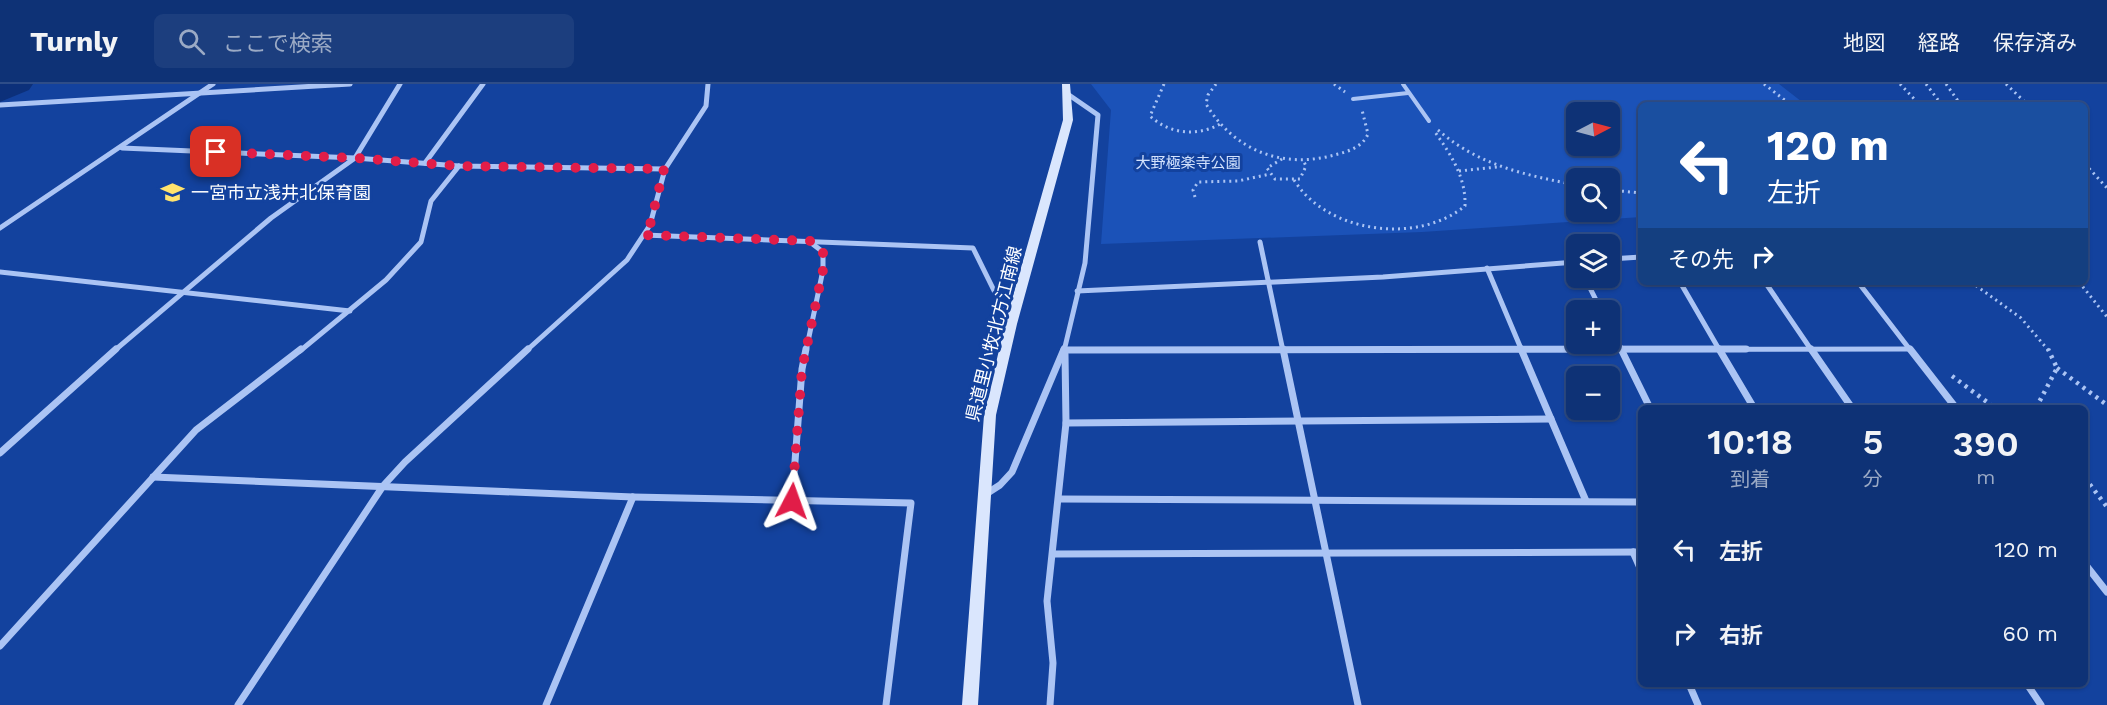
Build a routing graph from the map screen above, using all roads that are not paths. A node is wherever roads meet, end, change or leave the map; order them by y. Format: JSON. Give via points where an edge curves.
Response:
{"nodes":[{"id":1,"x":213,"y":84,"type":"edge"},
{"id":2,"x":350,"y":84,"type":"edge"},
{"id":3,"x":400,"y":84,"type":"edge"},
{"id":4,"x":483,"y":84,"type":"edge"},
{"id":5,"x":708,"y":84,"type":"edge"},
{"id":6,"x":1403,"y":84,"type":"edge"},
{"id":7,"x":1068,"y":89,"type":"edge"},
{"id":8,"x":1408,"y":93,"type":"junction"},
{"id":9,"x":201,"y":94,"type":"junction"},
{"id":10,"x":1353,"y":99,"type":"dead end"},
{"id":11,"x":0,"y":105,"type":"edge"},
{"id":12,"x":1429,"y":121,"type":"road end"},
{"id":13,"x":122,"y":148,"type":"junction"},
{"id":14,"x":355,"y":158,"type":"junction"},
{"id":15,"x":425,"y":163,"type":"junction"},
{"id":16,"x":459,"y":166,"type":"junction"},
{"id":17,"x":664,"y":169,"type":"junction"},
{"id":18,"x":0,"y":228,"type":"edge"},
{"id":19,"x":644,"y":235,"type":"junction"},
{"id":20,"x":810,"y":241,"type":"junction"},
{"id":21,"x":1260,"y":242,"type":"dead end"},
{"id":22,"x":1638,"y":257,"type":"edge"},
{"id":23,"x":1620,"y":258,"type":"edge"},
{"id":24,"x":1566,"y":263,"type":"edge"},
{"id":25,"x":1487,"y":268,"type":"junction"},
{"id":26,"x":0,"y":272,"type":"edge"},
{"id":27,"x":1268,"y":282,"type":"junction"},
{"id":28,"x":1682,"y":285,"type":"edge"},
{"id":29,"x":1767,"y":285,"type":"edge"},
{"id":30,"x":1860,"y":285,"type":"edge"},
{"id":31,"x":1077,"y":291,"type":"junction"},
{"id":32,"x":181,"y":293,"type":"junction"},
{"id":33,"x":350,"y":311,"type":"junction"},
{"id":34,"x":1011,"y":324,"type":"junction"},
{"id":35,"x":1621,"y":349,"type":"junction"},
{"id":36,"x":1719,"y":349,"type":"junction"},
{"id":37,"x":1812,"y":349,"type":"junction"},
{"id":38,"x":1909,"y":349,"type":"junction"},
{"id":39,"x":1064,"y":350,"type":"junction"},
{"id":40,"x":1282,"y":350,"type":"junction"},
{"id":41,"x":1522,"y":350,"type":"junction"},
{"id":42,"x":1649,"y":405,"type":"edge"},
{"id":43,"x":1752,"y":405,"type":"edge"},
{"id":44,"x":1850,"y":405,"type":"edge"},
{"id":45,"x":1954,"y":405,"type":"edge"},
{"id":46,"x":1551,"y":419,"type":"junction"},
{"id":47,"x":1298,"y":421,"type":"junction"},
{"id":48,"x":1066,"y":423,"type":"junction"},
{"id":49,"x":0,"y":453,"type":"edge"},
{"id":50,"x":153,"y":477,"type":"junction"},
{"id":51,"x":383,"y":486,"type":"junction"},
{"id":52,"x":983,"y":495,"type":"junction"},
{"id":53,"x":633,"y":496,"type":"junction"},
{"id":54,"x":1059,"y":499,"type":"junction"},
{"id":55,"x":792,"y":501,"type":"junction"},
{"id":56,"x":1315,"y":501,"type":"junction"},
{"id":57,"x":1586,"y":501,"type":"junction"},
{"id":58,"x":1638,"y":502,"type":"edge"},
{"id":59,"x":1325,"y":551,"type":"junction"},
{"id":60,"x":1637,"y":552,"type":"edge"},
{"id":61,"x":1054,"y":554,"type":"junction"},
{"id":62,"x":2088,"y":568,"type":"edge"},
{"id":63,"x":2107,"y":592,"type":"edge"},
{"id":64,"x":0,"y":646,"type":"edge"},
{"id":65,"x":1690,"y":687,"type":"edge"},
{"id":66,"x":2029,"y":687,"type":"edge"},
{"id":67,"x":238,"y":705,"type":"edge"},
{"id":68,"x":546,"y":705,"type":"edge"},
{"id":69,"x":886,"y":705,"type":"edge"},
{"id":70,"x":970,"y":705,"type":"edge"},
{"id":71,"x":1050,"y":705,"type":"edge"},
{"id":72,"x":1358,"y":705,"type":"edge"},
{"id":73,"x":1698,"y":705,"type":"edge"},
{"id":74,"x":2041,"y":705,"type":"edge"}],
"edges":[{"from":1,"to":9,"type":"street"},
{"from":2,"to":9,"type":"street"},
{"from":3,"to":14,"type":"street"},
{"from":4,"to":15,"type":"street"},
{"from":5,"to":17,"type":"street","via":[[706,106]]},
{"from":6,"to":8,"type":"lane"},
{"from":7,"to":31,"type":"street","via":[[1098,115],[1085,263]]},
{"from":7,"to":34,"type":"main road","name":"県道里小牧北方江南線","via":[[1068,120]]},
{"from":8,"to":10,"type":"lane"},
{"from":8,"to":12,"type":"lane"},
{"from":9,"to":11,"type":"street"},
{"from":9,"to":13,"type":"street"},
{"from":13,"to":14,"type":"street"},
{"from":13,"to":18,"type":"street"},
{"from":14,"to":15,"type":"street"},
{"from":14,"to":32,"type":"street","via":[[272,218]]},
{"from":15,"to":16,"type":"street"},
{"from":16,"to":17,"type":"street"},
{"from":16,"to":33,"type":"street","via":[[431,201],[421,242]]},
{"from":17,"to":19,"type":"street"},
{"from":19,"to":20,"type":"street"},
{"from":19,"to":51,"type":"street","via":[[627,260]]},
{"from":20,"to":34,"type":"street","via":[[973,248]]},
{"from":20,"to":55,"type":"street","via":[[823,252],[823,270],[802,369]]},
{"from":21,"to":27,"type":"street"},
{"from":22,"to":23,"type":"street"},
{"from":24,"to":25,"type":"street"},
{"from":25,"to":27,"type":"street"},
{"from":25,"to":41,"type":"street"},
{"from":26,"to":32,"type":"street"},
{"from":27,"to":31,"type":"street"},
{"from":27,"to":40,"type":"street"},
{"from":28,"to":36,"type":"street"},
{"from":29,"to":37,"type":"street"},
{"from":30,"to":38,"type":"street"},
{"from":31,"to":39,"type":"street"},
{"from":32,"to":33,"type":"street"},
{"from":32,"to":49,"type":"street"},
{"from":33,"to":50,"type":"street","via":[[196,430]]},
{"from":34,"to":52,"type":"main road","name":"県道里小牧北方江南線","via":[[990,415]]},
{"from":35,"to":36,"type":"street"},
{"from":35,"to":41,"type":"street"},
{"from":35,"to":42,"type":"street"},
{"from":36,"to":37,"type":"street"},
{"from":36,"to":43,"type":"street"},
{"from":37,"to":38,"type":"street"},
{"from":37,"to":44,"type":"street"},
{"from":38,"to":45,"type":"street"},
{"from":39,"to":40,"type":"street"},
{"from":39,"to":48,"type":"street"},
{"from":39,"to":52,"type":"street","via":[[1012,472]]},
{"from":40,"to":41,"type":"street"},
{"from":40,"to":47,"type":"street"},
{"from":41,"to":46,"type":"street"},
{"from":46,"to":47,"type":"street"},
{"from":46,"to":57,"type":"street"},
{"from":47,"to":48,"type":"street"},
{"from":47,"to":56,"type":"street"},
{"from":48,"to":54,"type":"street"},
{"from":50,"to":51,"type":"street"},
{"from":50,"to":64,"type":"street"},
{"from":51,"to":53,"type":"street"},
{"from":51,"to":67,"type":"street"},
{"from":52,"to":70,"type":"main road","name":"県道里小牧北方江南線"},
{"from":53,"to":55,"type":"street"},
{"from":53,"to":68,"type":"street"},
{"from":54,"to":56,"type":"street"},
{"from":54,"to":61,"type":"street"},
{"from":55,"to":69,"type":"street","via":[[911,503]]},
{"from":56,"to":57,"type":"street"},
{"from":56,"to":59,"type":"street"},
{"from":57,"to":58,"type":"street"},
{"from":59,"to":60,"type":"street"},
{"from":59,"to":61,"type":"street"},
{"from":59,"to":72,"type":"street"},
{"from":61,"to":71,"type":"street","via":[[1047,601],[1053,663]]},
{"from":62,"to":63,"type":"street"},
{"from":65,"to":73,"type":"street"},
{"from":66,"to":74,"type":"street"}]}
